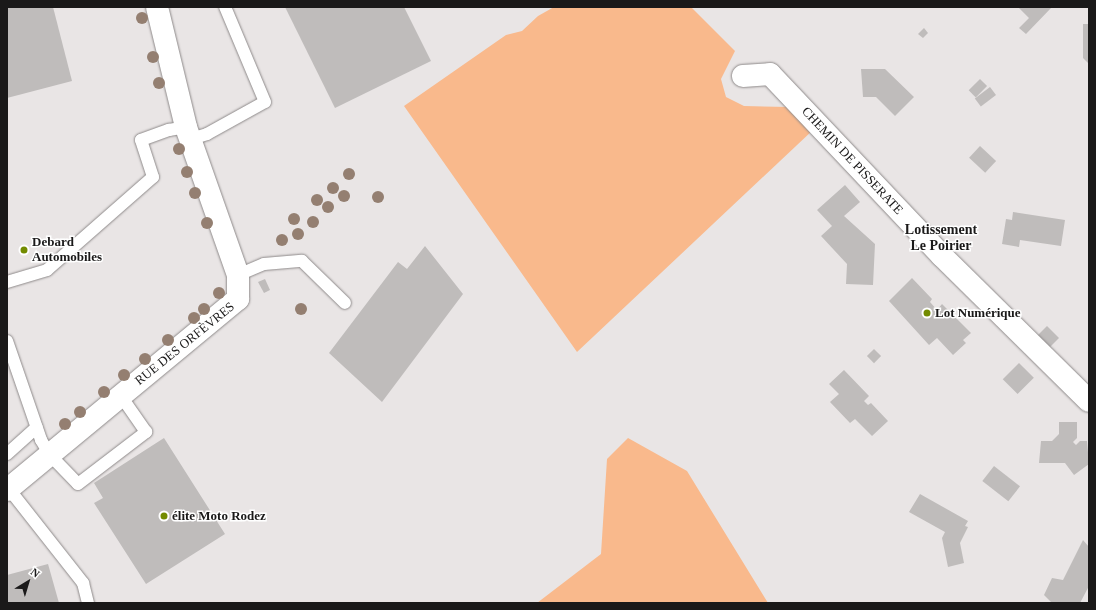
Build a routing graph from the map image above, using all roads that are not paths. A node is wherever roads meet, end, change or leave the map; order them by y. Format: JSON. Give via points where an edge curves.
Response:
{"nodes":[{"id":1,"x":156,"y":7,"type":"edge"},
{"id":2,"x":225,"y":7,"type":"edge"},
{"id":3,"x":743,"y":76,"type":"dead end"},
{"id":4,"x":188,"y":133,"type":"junction"},
{"id":5,"x":238,"y":275,"type":"junction"},
{"id":6,"x":7,"y":282,"type":"edge"},
{"id":7,"x":345,"y":303,"type":"dead end"},
{"id":8,"x":7,"y":341,"type":"edge"},
{"id":9,"x":121,"y":396,"type":"junction"},
{"id":10,"x":1089,"y":402,"type":"edge"},
{"id":11,"x":37,"y":427,"type":"junction"},
{"id":12,"x":7,"y":454,"type":"edge"},
{"id":13,"x":50,"y":455,"type":"junction"},
{"id":14,"x":8,"y":489,"type":"edge"},
{"id":15,"x":88,"y":603,"type":"edge"}],
"edges":[{"from":1,"to":4,"type":"street","name":"RUE DES ORFÈVRES"},
{"from":2,"to":4,"type":"lane","via":[[265,102],[207,134]]},
{"from":3,"to":10,"type":"street","name":"CHEMIN DE PISSERATE","via":[[770,74],[942,256]]},
{"from":4,"to":5,"type":"street","name":"RUE DES ORFÈVRES"},
{"from":4,"to":6,"type":"lane","via":[[169,130],[141,140],[153,177],[47,270]]},
{"from":5,"to":7,"type":"lane","via":[[264,264],[302,261]]},
{"from":5,"to":9,"type":"street","name":"RUE DES ORFÈVRES","via":[[238,300]]},
{"from":8,"to":11,"type":"lane"},
{"from":9,"to":13,"type":"street","name":"RUE DES ORFÈVRES"},
{"from":9,"to":13,"type":"lane","via":[[146,432],[78,484]]},
{"from":11,"to":12,"type":"lane"},
{"from":11,"to":13,"type":"lane"},
{"from":13,"to":14,"type":"street","name":"RUE DES ORFÈVRES"},
{"from":14,"to":15,"type":"lane","via":[[83,583]]}]}
